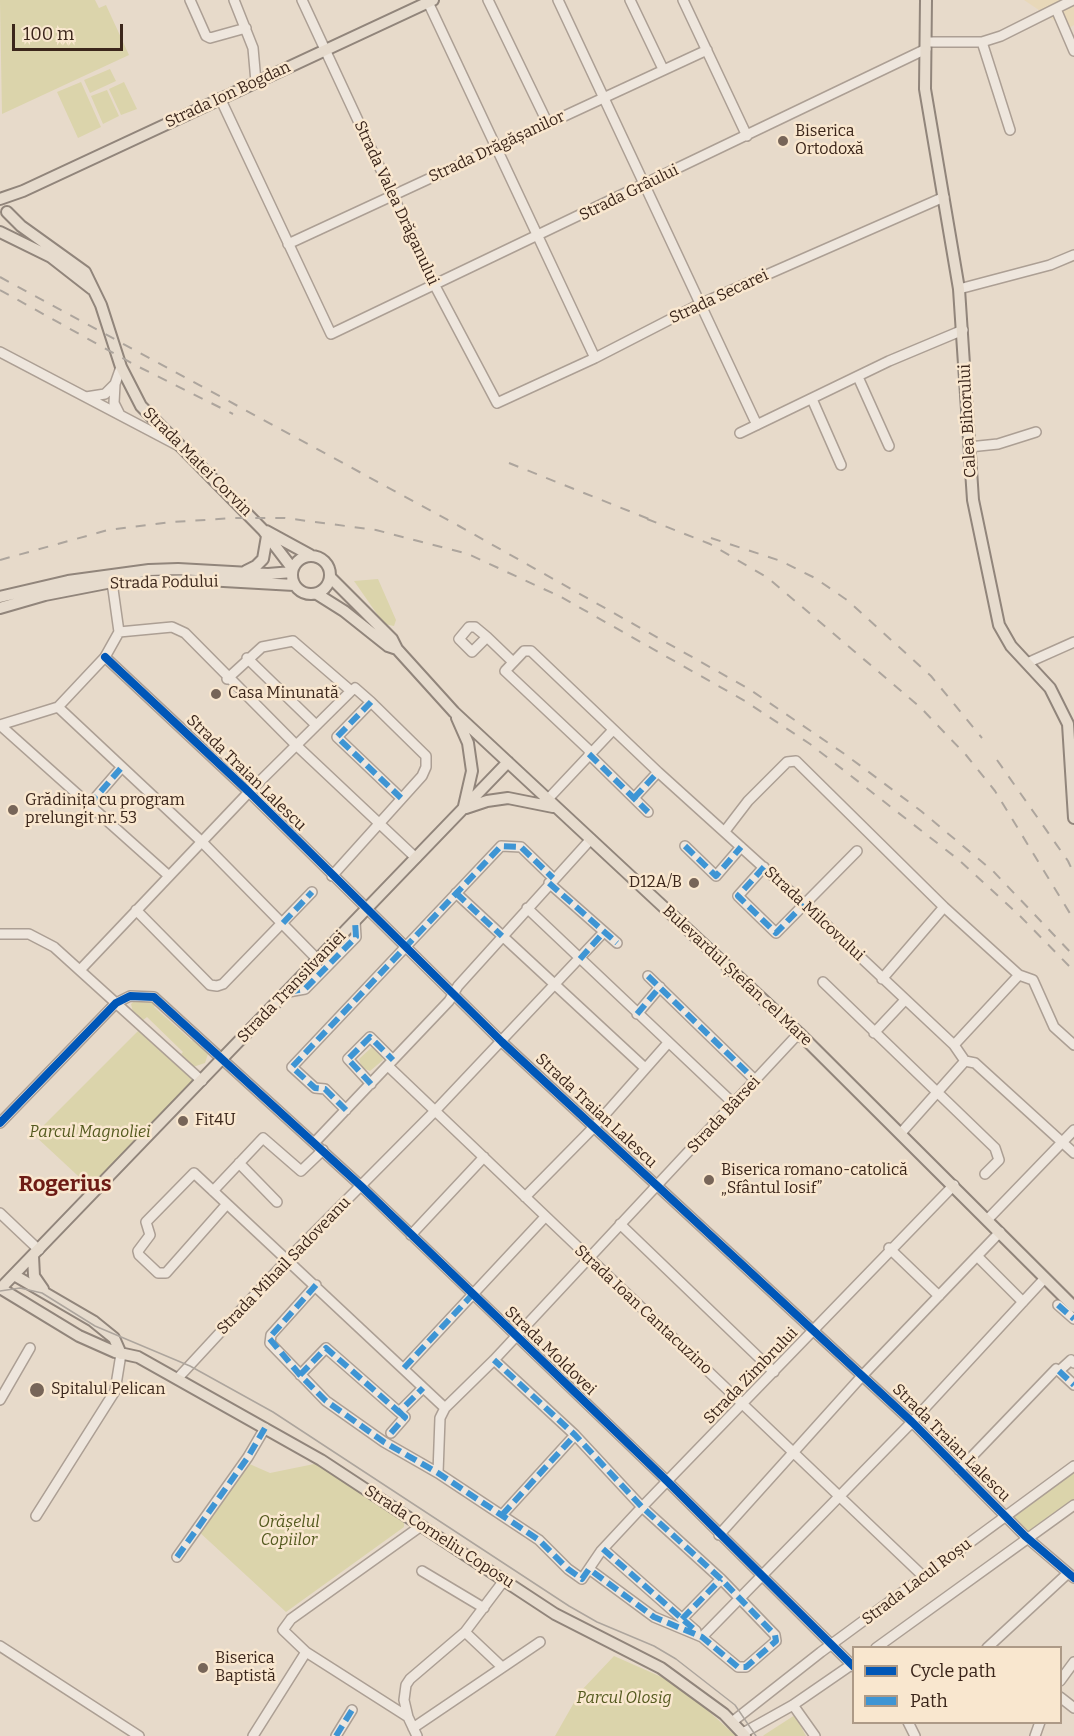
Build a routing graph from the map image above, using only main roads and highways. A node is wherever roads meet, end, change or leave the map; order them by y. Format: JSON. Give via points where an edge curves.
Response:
{"nodes":[{"id":1,"x":926,"y":0,"type":"edge"},
{"id":2,"x":429,"y":1,"type":"edge"},
{"id":3,"x":23,"y":191,"type":"junction"},
{"id":4,"x":0,"y":199,"type":"edge"},
{"id":5,"x":5,"y":209,"type":"edge"},
{"id":6,"x":0,"y":228,"type":"edge"},
{"id":7,"x":0,"y":232,"type":"edge"},
{"id":8,"x":94,"y":291,"type":"junction"},
{"id":9,"x":265,"y":533,"type":"junction"},
{"id":10,"x":310,"y":555,"type":"junction"},
{"id":11,"x":292,"y":570,"type":"junction"},
{"id":12,"x":242,"y":572,"type":"junction"},
{"id":13,"x":331,"y":578,"type":"junction"},
{"id":14,"x":294,"y":585,"type":"junction"},
{"id":15,"x":316,"y":594,"type":"junction"},
{"id":16,"x":0,"y":597,"type":"edge"},
{"id":17,"x":0,"y":608,"type":"edge"},
{"id":18,"x":397,"y":649,"type":"junction"},
{"id":19,"x":454,"y":712,"type":"junction"},
{"id":20,"x":1072,"y":728,"type":"edge"},
{"id":21,"x":508,"y":762,"type":"junction"},
{"id":22,"x":559,"y":809,"type":"junction"},
{"id":23,"x":463,"y":810,"type":"junction"},
{"id":24,"x":1074,"y":818,"type":"edge"},
{"id":25,"x":36,"y":1253,"type":"junction"},
{"id":26,"x":14,"y":1275,"type":"junction"},
{"id":27,"x":0,"y":1288,"type":"edge"},
{"id":28,"x":45,"y":1292,"type":"junction"},
{"id":29,"x":1073,"y":1303,"type":"edge"},
{"id":30,"x":121,"y":1354,"type":"junction"},
{"id":31,"x":744,"y":1734,"type":"edge"}],
"edges":[{"from":1,"to":20,"type":"main road","name":"Calea Bihorului","via":[[927,110],[959,289],[973,500],[996,615],[1011,646],[1050,688]]},
{"from":2,"to":3,"type":"main road","name":"Strada Ion Bogdan"},
{"from":3,"to":4,"type":"main road","name":"Strada Ion Bogdan"},
{"from":3,"to":5,"type":"main road","name":"Strada Ion Bogdan"},
{"from":5,"to":6,"type":"main road","name":"Strada Ion Bogdan","via":[[6,222]]},
{"from":5,"to":8,"type":"main road","name":"Strada Matei Corvin","via":[[21,226],[81,267]]},
{"from":7,"to":8,"type":"main road","via":[[51,257]]},
{"from":8,"to":9,"type":"main road","name":"Strada Matei Corvin","via":[[121,367],[141,406]]},
{"from":9,"to":10,"type":"main road"},
{"from":9,"to":11,"type":"main road"},
{"from":9,"to":12,"type":"main road","via":[[263,559]]},
{"from":10,"to":11,"type":"main road"},
{"from":10,"to":13,"type":"main road","via":[[327,563]]},
{"from":11,"to":12,"type":"main road","name":"Strada Podului"},
{"from":11,"to":14,"type":"main road"},
{"from":12,"to":16,"type":"main road","name":"Strada Podului","via":[[178,569],[109,574]]},
{"from":13,"to":15,"type":"main road","via":[[327,587]]},
{"from":13,"to":18,"type":"main road","name":"Bulevardul Ștefan cel Mare","via":[[392,639]]},
{"from":14,"to":15,"type":"main road","via":[[304,593]]},
{"from":14,"to":17,"type":"main road","name":"Strada Podului","via":[[206,580],[112,582]]},
{"from":15,"to":18,"type":"main road","name":"Bulevardul Ștefan cel Mare"},
{"from":18,"to":19,"type":"main road","name":"Bulevardul Ștefan cel Mare"},
{"from":19,"to":21,"type":"main road","name":"Bulevardul Ștefan cel Mare"},
{"from":19,"to":23,"type":"main road","via":[[468,743],[472,771]]},
{"from":20,"to":24,"type":"main road","name":"Calea Bihorului"},
{"from":21,"to":22,"type":"main road","name":"Bulevardul Ștefan cel Mare"},
{"from":21,"to":23,"type":"main road","name":"Strada Transilvaniei"},
{"from":22,"to":23,"type":"main road","via":[[508,798]]},
{"from":22,"to":29,"type":"main road","name":"Bulevardul Ștefan cel Mare","via":[[799,1033]]},
{"from":23,"to":25,"type":"main road","name":"Strada Transilvaniei"},
{"from":25,"to":26,"type":"main road","name":"Strada Transilvaniei"},
{"from":25,"to":28,"type":"main road","via":[[34,1276]]},
{"from":26,"to":27,"type":"main road","name":"Strada Transilvaniei"},
{"from":26,"to":28,"type":"main road"},
{"from":27,"to":30,"type":"main road","name":"Strada Corneliu Coposu","via":[[79,1336]]},
{"from":28,"to":30,"type":"main road","via":[[99,1325],[114,1338]]},
{"from":30,"to":31,"type":"main road","name":"Strada Corneliu Coposu","via":[[138,1357],[178,1378],[321,1460],[555,1614],[647,1659]]}]}
